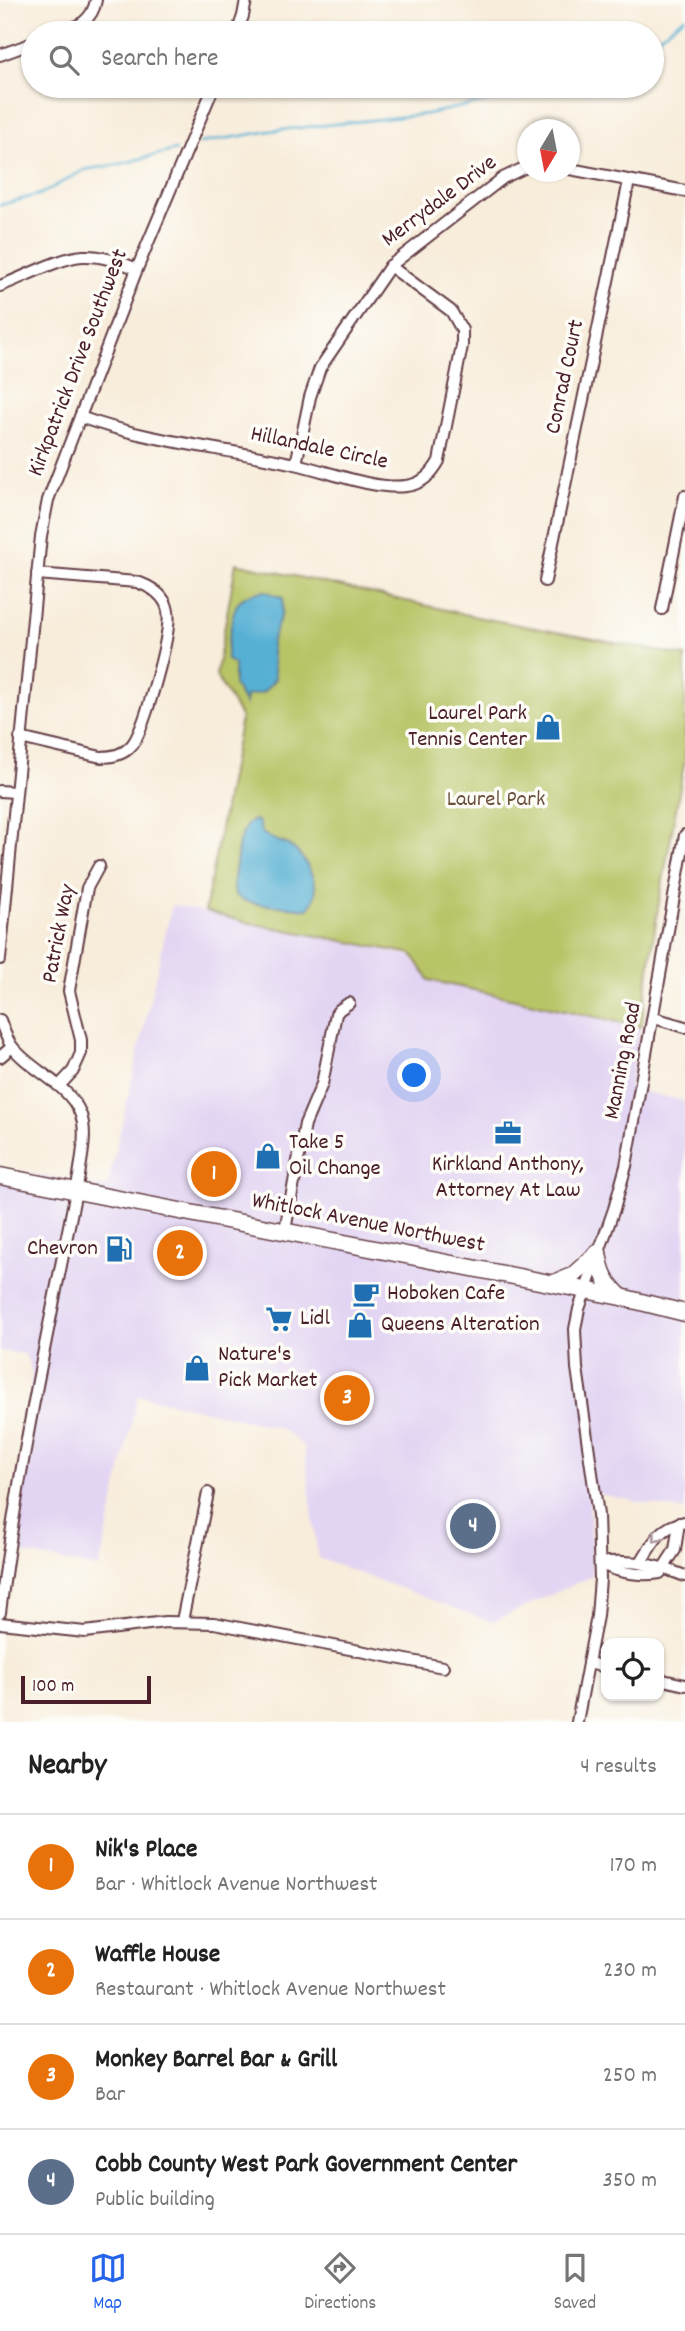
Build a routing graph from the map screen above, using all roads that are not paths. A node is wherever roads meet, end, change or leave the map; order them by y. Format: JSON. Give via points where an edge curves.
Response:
{"nodes":[{"id":1,"x":96,"y":0,"type":"edge"},
{"id":2,"x":246,"y":0,"type":"edge"},
{"id":3,"x":86,"y":21,"type":"edge"},
{"id":4,"x":241,"y":21,"type":"edge"},
{"id":5,"x":21,"y":47,"type":"edge"},
{"id":6,"x":0,"y":55,"type":"edge"},
{"id":7,"x":209,"y":98,"type":"edge"},
{"id":8,"x":517,"y":171,"type":"edge"},
{"id":9,"x":580,"y":171,"type":"edge"},
{"id":10,"x":629,"y":181,"type":"junction"},
{"id":11,"x":685,"y":191,"type":"edge"},
{"id":12,"x":390,"y":266,"type":"junction"},
{"id":13,"x":137,"y":269,"type":"junction"},
{"id":14,"x":0,"y":286,"type":"edge"},
{"id":15,"x":80,"y":417,"type":"junction"},
{"id":16,"x":296,"y":464,"type":"junction"},
{"id":17,"x":685,"y":496,"type":"edge"},
{"id":18,"x":37,"y":574,"type":"junction"},
{"id":19,"x":545,"y":581,"type":"dead end"},
{"id":20,"x":662,"y":609,"type":"dead end"},
{"id":21,"x":20,"y":738,"type":"junction"},
{"id":22,"x":0,"y":791,"type":"edge"},
{"id":23,"x":15,"y":792,"type":"junction"},
{"id":24,"x":685,"y":835,"type":"edge"},
{"id":25,"x":99,"y":866,"type":"dead end"},
{"id":26,"x":680,"y":899,"type":"edge"},
{"id":27,"x":0,"y":959,"type":"edge"},
{"id":28,"x":349,"y":1003,"type":"dead end"},
{"id":29,"x":654,"y":1018,"type":"junction"},
{"id":30,"x":0,"y":1020,"type":"edge"},
{"id":31,"x":685,"y":1027,"type":"edge"},
{"id":32,"x":12,"y":1047,"type":"junction"},
{"id":33,"x":0,"y":1057,"type":"edge"},
{"id":34,"x":59,"y":1086,"type":"junction"},
{"id":35,"x":0,"y":1176,"type":"edge"},
{"id":36,"x":76,"y":1190,"type":"junction"},
{"id":37,"x":285,"y":1230,"type":"junction"},
{"id":38,"x":598,"y":1254,"type":"junction"},
{"id":39,"x":554,"y":1283,"type":"junction"},
{"id":40,"x":586,"y":1290,"type":"junction"},
{"id":41,"x":621,"y":1297,"type":"junction"},
{"id":42,"x":685,"y":1313,"type":"edge"},
{"id":43,"x":208,"y":1493,"type":"dead end"},
{"id":44,"x":682,"y":1522,"type":"edge"},
{"id":45,"x":4,"y":1540,"type":"edge"},
{"id":46,"x":641,"y":1562,"type":"junction"},
{"id":47,"x":600,"y":1563,"type":"junction"},
{"id":48,"x":666,"y":1568,"type":"junction"},
{"id":49,"x":685,"y":1576,"type":"edge"},
{"id":50,"x":0,"y":1613,"type":"edge"},
{"id":51,"x":182,"y":1621,"type":"junction"},
{"id":52,"x":0,"y":1623,"type":"edge"},
{"id":53,"x":588,"y":1663,"type":"junction"},
{"id":54,"x":601,"y":1666,"type":"edge"},
{"id":55,"x":443,"y":1667,"type":"dead end"},
{"id":56,"x":664,"y":1680,"type":"edge"},
{"id":57,"x":685,"y":1685,"type":"edge"},
{"id":58,"x":577,"y":1722,"type":"edge"}],
"edges":[{"from":1,"to":3,"type":"street"},
{"from":2,"to":4,"type":"street"},
{"from":5,"to":6,"type":"street"},
{"from":7,"to":13,"type":"street","name":"Kirkpatrick Drive Southwest"},
{"from":8,"to":12,"type":"street","name":"Merrydale Drive"},
{"from":9,"to":10,"type":"street"},
{"from":10,"to":11,"type":"street"},
{"from":10,"to":19,"type":"street","name":"Conrad Court"},
{"from":12,"to":16,"type":"street","name":"Merrydale Drive","via":[[320,368]]},
{"from":12,"to":16,"type":"street","name":"Hillandale Circle","via":[[451,311],[462,330],[439,461],[423,481],[403,487]]},
{"from":13,"to":14,"type":"street","via":[[82,256]]},
{"from":13,"to":15,"type":"street","name":"Kirkpatrick Drive Southwest"},
{"from":15,"to":16,"type":"street","name":"Hillandale Circle","via":[[131,433]]},
{"from":15,"to":18,"type":"street","name":"Kirkpatrick Drive Southwest","via":[[48,500]]},
{"from":17,"to":20,"type":"street"},
{"from":18,"to":21,"type":"street","name":"Kirkpatrick Drive Southwest"},
{"from":18,"to":21,"type":"street","via":[[148,586],[166,604],[169,623],[146,715],[130,748],[113,757],[101,757]]},
{"from":21,"to":23,"type":"street","name":"Kirkpatrick Drive Southwest"},
{"from":22,"to":23,"type":"street"},
{"from":23,"to":27,"type":"street","name":"Kirkpatrick Drive Southwest"},
{"from":24,"to":26,"type":"street","name":"Manning Road"},
{"from":25,"to":34,"type":"street","name":"Patrick Way","via":[[87,888],[69,987],[81,1053]]},
{"from":26,"to":29,"type":"street","name":"Manning Road"},
{"from":28,"to":37,"type":"street","via":[[336,1014],[322,1084],[305,1124]]},
{"from":29,"to":31,"type":"street"},
{"from":29,"to":38,"type":"street","name":"Manning Road","via":[[626,1166]]},
{"from":30,"to":32,"type":"street"},
{"from":32,"to":33,"type":"street"},
{"from":32,"to":34,"type":"street"},
{"from":34,"to":36,"type":"street","via":[[77,1105],[84,1124]]},
{"from":35,"to":36,"type":"highway","name":"Whitlock Avenue Northwest"},
{"from":36,"to":37,"type":"highway","name":"Whitlock Avenue Northwest"},
{"from":36,"to":45,"type":"street"},
{"from":37,"to":39,"type":"highway","name":"Whitlock Avenue Northwest"},
{"from":38,"to":39,"type":"highway","via":[[573,1275]]},
{"from":38,"to":40,"type":"street","name":"Manning Road"},
{"from":38,"to":41,"type":"highway","via":[[600,1271]]},
{"from":39,"to":40,"type":"highway","name":"Whitlock Avenue Northwest"},
{"from":40,"to":41,"type":"highway","name":"Whitlock Avenue Northwest"},
{"from":40,"to":47,"type":"street","name":"Manning Road","via":[[577,1319],[575,1349],[598,1514]]},
{"from":41,"to":42,"type":"highway","name":"Whitlock Avenue Northwest"},
{"from":43,"to":51,"type":"street"},
{"from":44,"to":46,"type":"street","one_way":true,"via":[[660,1533]]},
{"from":44,"to":48,"type":"street"},
{"from":45,"to":50,"type":"street"},
{"from":46,"to":47,"type":"street"},
{"from":46,"to":48,"type":"street"},
{"from":47,"to":48,"type":"street","via":[[612,1570],[645,1574]]},
{"from":47,"to":53,"type":"street","name":"Manning Road"},
{"from":48,"to":49,"type":"street"},
{"from":51,"to":52,"type":"street","via":[[85,1632]]},
{"from":51,"to":55,"type":"street","via":[[229,1625]]},
{"from":53,"to":54,"type":"street"},
{"from":53,"to":58,"type":"street","name":"Manning Road"},
{"from":56,"to":57,"type":"street"}]}
